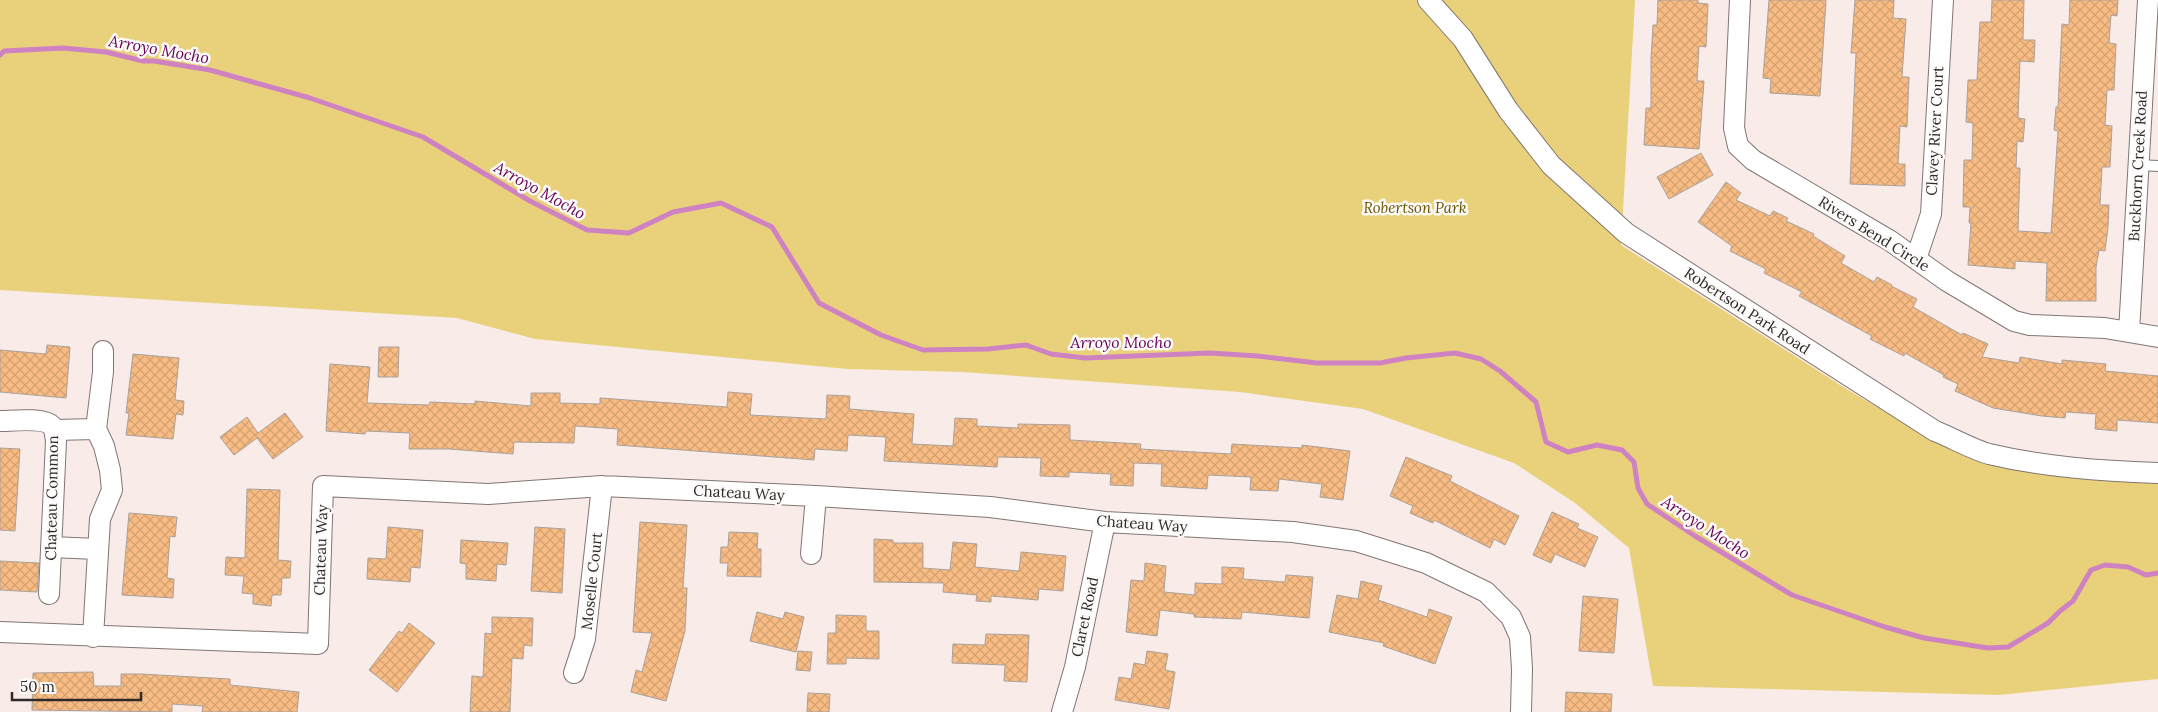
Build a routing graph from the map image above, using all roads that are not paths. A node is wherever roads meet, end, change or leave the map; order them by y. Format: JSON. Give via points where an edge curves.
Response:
{"nodes":[{"id":1,"x":1428,"y":0,"type":"edge"},
{"id":2,"x":1740,"y":0,"type":"edge"},
{"id":3,"x":1943,"y":0,"type":"edge"},
{"id":4,"x":2151,"y":7,"type":"edge"},
{"id":5,"x":2148,"y":166,"type":"edge"},
{"id":6,"x":1916,"y":259,"type":"junction"},
{"id":7,"x":2129,"y":332,"type":"junction"},
{"id":8,"x":2158,"y":337,"type":"edge"},
{"id":9,"x":103,"y":351,"type":"dead end"},
{"id":10,"x":0,"y":421,"type":"edge"},
{"id":11,"x":96,"y":429,"type":"junction"},
{"id":12,"x":54,"y":430,"type":"junction"},
{"id":13,"x":2158,"y":473,"type":"edge"},
{"id":14,"x":602,"y":486,"type":"junction"},
{"id":15,"x":816,"y":496,"type":"junction"},
{"id":16,"x":1105,"y":522,"type":"junction"},
{"id":17,"x":51,"y":547,"type":"junction"},
{"id":18,"x":97,"y":549,"type":"junction"},
{"id":19,"x":811,"y":554,"type":"dead end"},
{"id":20,"x":49,"y":594,"type":"dead end"},
{"id":21,"x":0,"y":632,"type":"edge"},
{"id":22,"x":93,"y":637,"type":"junction"},
{"id":23,"x":574,"y":673,"type":"dead end"},
{"id":24,"x":1062,"y":712,"type":"edge"},
{"id":25,"x":1521,"y":712,"type":"edge"}],
"edges":[{"from":1,"to":13,"type":"street","name":"Robertson Park Road","via":[[1462,39],[1508,110],[1551,165],[1626,233],[1935,431],[1987,453],[2048,465]]},
{"from":2,"to":6,"type":"street","name":"Rivers Bend Circle","via":[[1734,128],[1738,146],[1753,160]]},
{"from":3,"to":6,"type":"street","name":"Clavey River Court","via":[[1931,214]]},
{"from":4,"to":5,"type":"street","name":"Buckhorn Creek Road"},
{"from":5,"to":7,"type":"street","name":"Buckhorn Creek Road"},
{"from":6,"to":7,"type":"street","name":"Rivers Bend Circle","via":[[2014,321]]},
{"from":7,"to":8,"type":"street","name":"Rivers Bend Circle"},
{"from":9,"to":11,"type":"street"},
{"from":10,"to":12,"type":"street","name":"Chateau Common","via":[[37,421],[48,423]]},
{"from":11,"to":12,"type":"street"},
{"from":11,"to":18,"type":"street","via":[[104,446],[112,490],[100,519]]},
{"from":12,"to":17,"type":"street","name":"Chateau Common"},
{"from":14,"to":15,"type":"street","name":"Chateau Way"},
{"from":14,"to":22,"type":"street","name":"Chateau Way","via":[[488,494],[324,486],[318,644]]},
{"from":14,"to":23,"type":"street","name":"Moselle Court","via":[[586,639]]},
{"from":15,"to":16,"type":"street","name":"Chateau Way","via":[[990,507]]},
{"from":15,"to":19,"type":"street"},
{"from":16,"to":24,"type":"street","name":"Claret Road","via":[[1075,667]]},
{"from":16,"to":25,"type":"street","name":"Chateau Way","via":[[1293,532],[1356,541],[1426,562],[1486,592],[1511,617],[1520,637]]},
{"from":17,"to":18,"type":"street"},
{"from":17,"to":20,"type":"street","name":"Chateau Common"},
{"from":18,"to":22,"type":"street"},
{"from":21,"to":22,"type":"street","name":"Chateau Way"}]}
